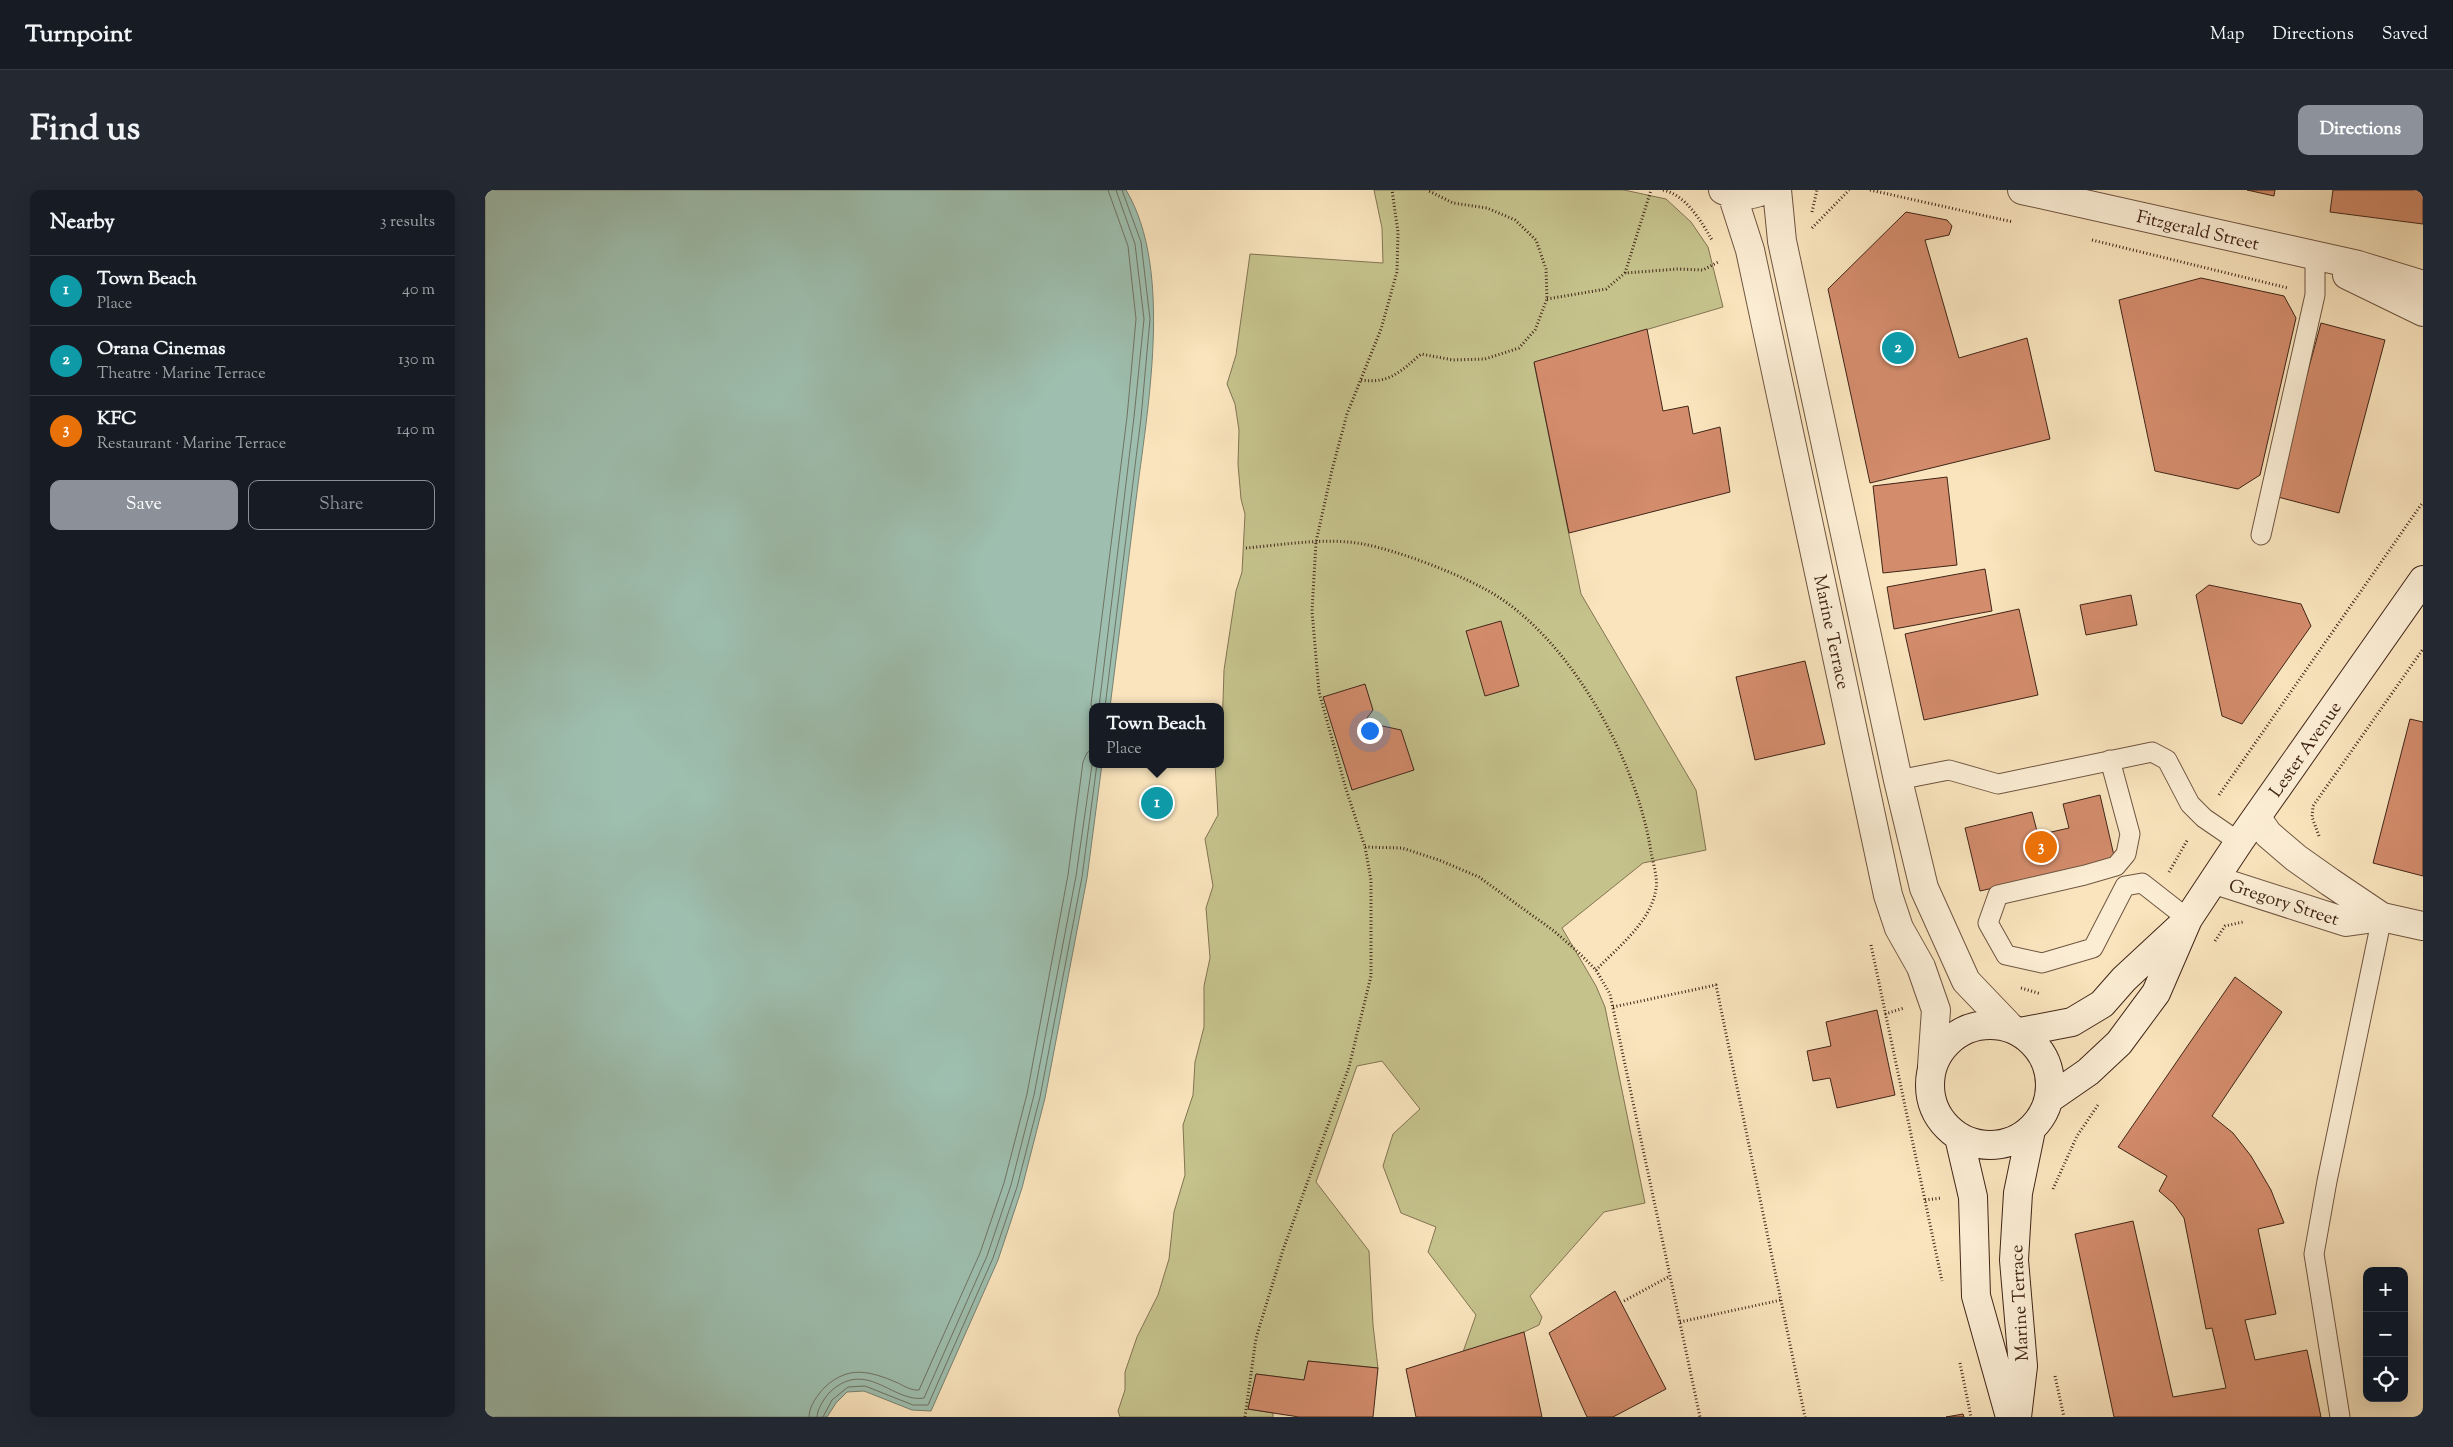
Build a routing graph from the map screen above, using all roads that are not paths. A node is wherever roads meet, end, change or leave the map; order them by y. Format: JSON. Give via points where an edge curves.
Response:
{"nodes":[{"id":1,"x":1764,"y":190,"type":"edge"},
{"id":2,"x":1777,"y":190,"type":"edge"},
{"id":3,"x":2022,"y":190,"type":"edge"},
{"id":4,"x":1727,"y":192,"type":"edge"},
{"id":5,"x":2315,"y":257,"type":"junction"},
{"id":6,"x":2423,"y":285,"type":"edge"},
{"id":7,"x":2423,"y":312,"type":"edge"},
{"id":8,"x":2261,"y":535,"type":"dead end"},
{"id":9,"x":2423,"y":580,"type":"edge"},
{"id":10,"x":2111,"y":760,"type":"junction"},
{"id":11,"x":1898,"y":780,"type":"junction"},
{"id":12,"x":2257,"y":818,"type":"junction"},
{"id":13,"x":2239,"y":842,"type":"junction"},
{"id":14,"x":2215,"y":880,"type":"junction"},
{"id":15,"x":2382,"y":917,"type":"junction"},
{"id":16,"x":2189,"y":919,"type":"junction"},
{"id":17,"x":2423,"y":926,"type":"edge"},
{"id":18,"x":2015,"y":1029,"type":"junction"},
{"id":19,"x":1933,"y":1066,"type":"junction"},
{"id":20,"x":2049,"y":1099,"type":"junction"},
{"id":21,"x":2031,"y":1130,"type":"junction"},
{"id":22,"x":1959,"y":1137,"type":"junction"},
{"id":23,"x":2010,"y":1417,"type":"edge"},
{"id":24,"x":2017,"y":1417,"type":"edge"},
{"id":25,"x":2341,"y":1417,"type":"edge"}],
"edges":[{"from":1,"to":4,"type":"street","via":[[1744,196]]},
{"from":2,"to":11,"type":"street","name":"Marine Terrace","via":[[1783,241]]},
{"from":3,"to":5,"type":"street","name":"Fitzgerald Street"},
{"from":4,"to":19,"type":"street","name":"Marine Terrace","via":[[1750,250],[1888,895],[1899,928],[1921,967],[1936,1010]]},
{"from":5,"to":6,"type":"street","name":"Fitzgerald Street","via":[[2358,265]]},
{"from":5,"to":7,"type":"street","name":"Fitzgerald Street"},
{"from":5,"to":8,"type":"lane","via":[[2315,295]]},
{"from":9,"to":12,"type":"street","name":"Lester Avenue"},
{"from":10,"to":11,"type":"lane","via":[[1998,784],[1949,770]]},
{"from":10,"to":13,"type":"lane","via":[[2152,752],[2167,760],[2190,804]]},
{"from":10,"to":16,"type":"lane","via":[[2130,834],[2126,854],[2116,866],[1998,895],[1988,924],[2006,955],[2041,963],[2093,948],[2125,886],[2142,883]]},
{"from":11,"to":18,"type":"street","name":"Marine Terrace","via":[[1924,888],[1966,981]]},
{"from":12,"to":13,"type":"street","name":"Lester Avenue"},
{"from":12,"to":15,"type":"street","name":"Gregory Street","via":[[2268,834],[2296,858]]},
{"from":13,"to":14,"type":"street","name":"Lester Avenue"},
{"from":14,"to":15,"type":"street","name":"Gregory Street","via":[[2345,922]]},
{"from":14,"to":16,"type":"street","name":"Lester Avenue"},
{"from":15,"to":17,"type":"street","name":"Gregory Street"},
{"from":15,"to":25,"type":"lane","via":[[2327,1180],[2315,1254]]},
{"from":16,"to":18,"type":"street","name":"Lester Avenue","via":[[2101,1004],[2072,1022]]},
{"from":16,"to":20,"type":"street","name":"Lester Avenue","via":[[2156,993],[2119,1043],[2088,1072]]},
{"from":18,"to":19,"type":"street","via":[[1991,1024],[1973,1027],[1942,1047]]},
{"from":18,"to":20,"type":"street","via":[[2033,1041],[2043,1054],[2049,1068]]},
{"from":19,"to":22,"type":"street","via":[[1929,1086],[1933,1106],[1943,1124]]},
{"from":20,"to":21,"type":"street"},
{"from":21,"to":22,"type":"street","via":[[2014,1141],[1996,1146],[1977,1144]]},
{"from":21,"to":24,"type":"street","name":"Marine Terrace","via":[[2018,1193],[2014,1260],[2023,1366]]},
{"from":22,"to":23,"type":"street","name":"Marine Terrace","via":[[1973,1197],[1976,1296]]}]}
